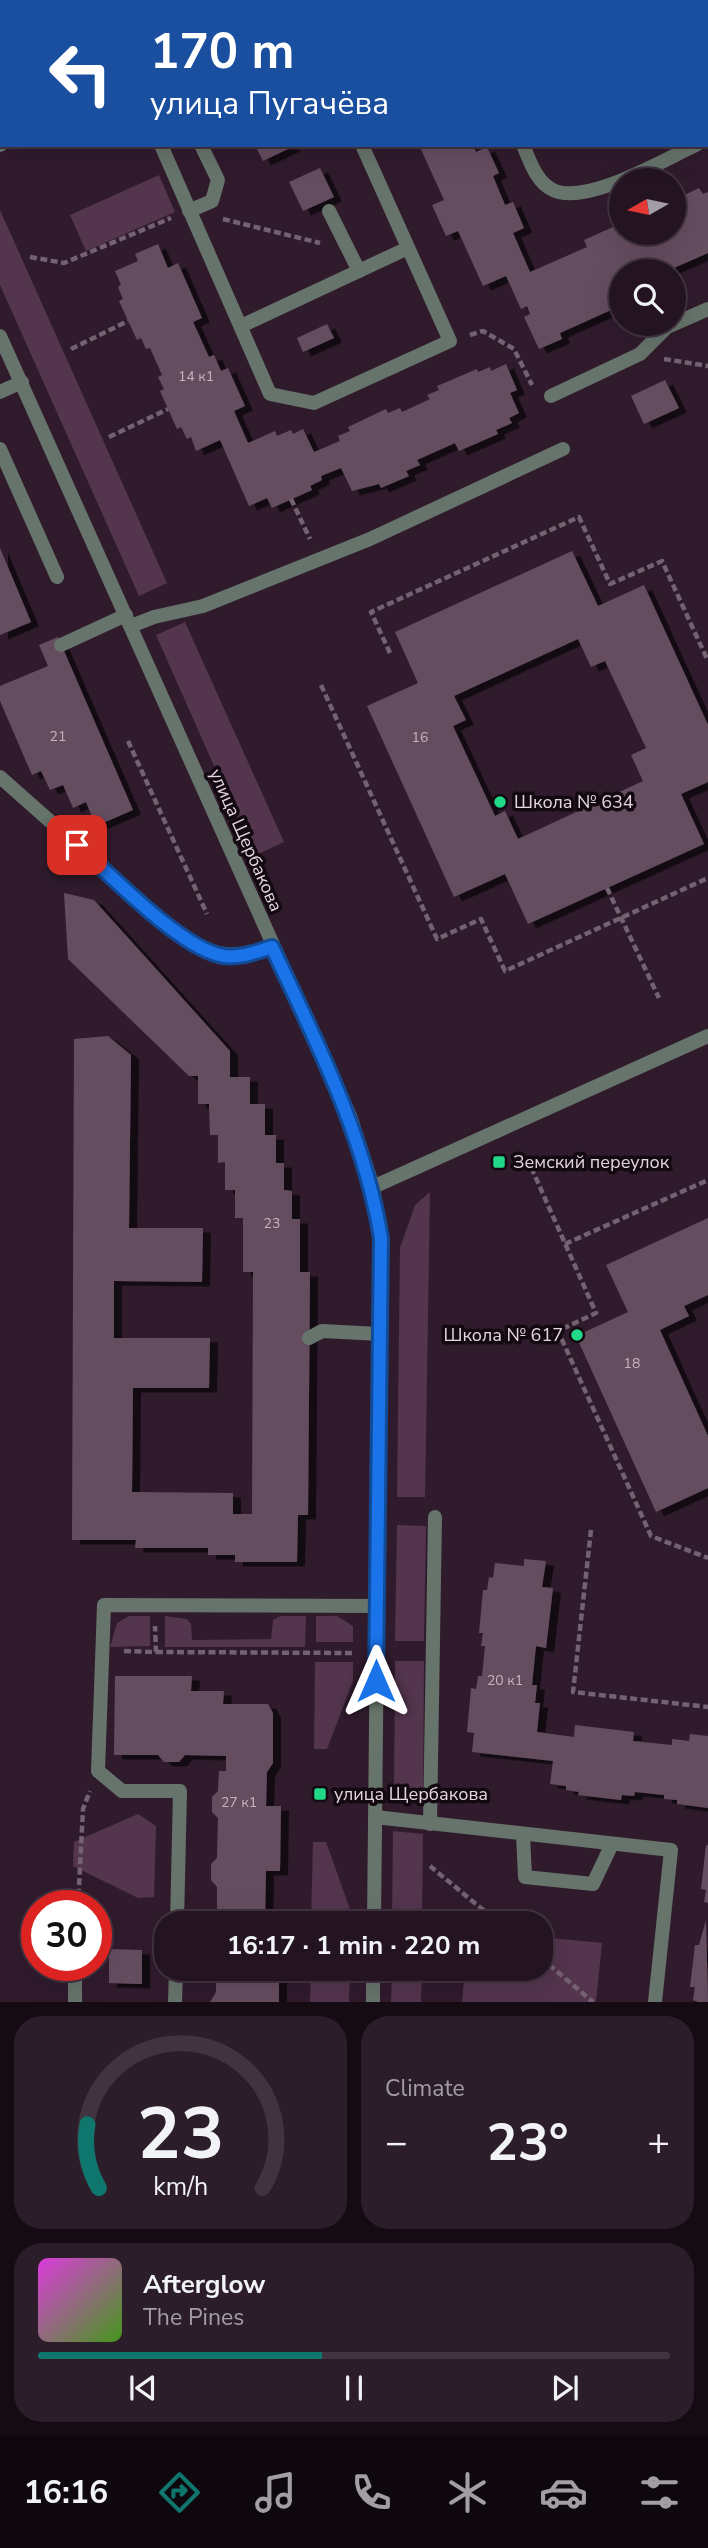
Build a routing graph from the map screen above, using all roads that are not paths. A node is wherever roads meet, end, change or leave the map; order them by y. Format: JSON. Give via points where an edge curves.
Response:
{"nodes":[{"id":1,"x":162,"y":147,"type":"edge"},
{"id":2,"x":202,"y":147,"type":"edge"},
{"id":3,"x":363,"y":147,"type":"edge"},
{"id":4,"x":524,"y":147,"type":"edge"},
{"id":5,"x":692,"y":147,"type":"edge"},
{"id":6,"x":189,"y":211,"type":"junction"},
{"id":7,"x":329,"y":211,"type":"dead end"},
{"id":8,"x":408,"y":248,"type":"junction"},
{"id":9,"x":359,"y":271,"type":"junction"},
{"id":10,"x":708,"y":309,"type":"edge"},
{"id":11,"x":241,"y":326,"type":"junction"},
{"id":12,"x":0,"y":336,"type":"edge"},
{"id":13,"x":22,"y":382,"type":"junction"},
{"id":14,"x":0,"y":392,"type":"edge"},
{"id":15,"x":551,"y":396,"type":"dead end"},
{"id":16,"x":0,"y":449,"type":"edge"},
{"id":17,"x":562,"y":449,"type":"dead end"},
{"id":18,"x":57,"y":577,"type":"dead end"},
{"id":19,"x":129,"y":620,"type":"junction"},
{"id":20,"x":61,"y":645,"type":"dead end"},
{"id":21,"x":0,"y":777,"type":"edge"},
{"id":22,"x":272,"y":947,"type":"junction"},
{"id":23,"x":708,"y":1036,"type":"edge"},
{"id":24,"x":373,"y":1187,"type":"junction"},
{"id":25,"x":380,"y":1334,"type":"junction"},
{"id":26,"x":309,"y":1338,"type":"dead end"},
{"id":27,"x":435,"y":1517,"type":"dead end"},
{"id":28,"x":377,"y":1606,"type":"junction"},
{"id":29,"x":375,"y":1817,"type":"junction"},
{"id":30,"x":430,"y":1824,"type":"junction"},
{"id":31,"x":523,"y":1834,"type":"junction"},
{"id":32,"x":612,"y":1844,"type":"junction"},
{"id":33,"x":177,"y":1911,"type":"edge"},
{"id":34,"x":374,"y":1911,"type":"edge"},
{"id":35,"x":75,"y":1981,"type":"edge"},
{"id":36,"x":176,"y":1981,"type":"edge"},
{"id":37,"x":373,"y":1981,"type":"edge"},
{"id":38,"x":75,"y":2002,"type":"edge"},
{"id":39,"x":165,"y":2002,"type":"edge"},
{"id":40,"x":175,"y":2002,"type":"edge"},
{"id":41,"x":373,"y":2002,"type":"edge"},
{"id":42,"x":654,"y":2002,"type":"edge"}],
"edges":[{"from":1,"to":6,"type":"street"},
{"from":2,"to":6,"type":"street","via":[[218,180],[212,201]]},
{"from":3,"to":8,"type":"street"},
{"from":4,"to":5,"type":"street","via":[[538,177],[569,196],[589,193]]},
{"from":6,"to":11,"type":"street"},
{"from":7,"to":9,"type":"street"},
{"from":8,"to":9,"type":"street"},
{"from":8,"to":11,"type":"street","via":[[450,341],[314,403],[270,394]]},
{"from":9,"to":11,"type":"street"},
{"from":10,"to":15,"type":"street","via":[[667,327],[640,354]]},
{"from":12,"to":13,"type":"street","name":"улица Щербакова"},
{"from":13,"to":14,"type":"street"},
{"from":13,"to":19,"type":"street","name":"улица Щербакова"},
{"from":16,"to":18,"type":"street"},
{"from":17,"to":19,"type":"street","via":[[370,539],[203,606]]},
{"from":19,"to":20,"type":"street"},
{"from":19,"to":22,"type":"street","name":"улица Щербакова"},
{"from":21,"to":22,"type":"street","via":[[197,946],[223,956],[248,955]]},
{"from":22,"to":24,"type":"street","name":"улица Щербакова","via":[[350,1116]]},
{"from":23,"to":24,"type":"street"},
{"from":24,"to":25,"type":"street","name":"улица Щербакова","via":[[381,1238]]},
{"from":25,"to":26,"type":"street","via":[[322,1331]]},
{"from":25,"to":28,"type":"street","name":"улица Щербакова"},
{"from":27,"to":30,"type":"street"},
{"from":28,"to":29,"type":"street","name":"улица Щербакова"},
{"from":28,"to":33,"type":"street","via":[[104,1605],[98,1771],[122,1791],[180,1791]]},
{"from":29,"to":30,"type":"street"},
{"from":29,"to":34,"type":"street","name":"улица Щербакова"},
{"from":30,"to":31,"type":"street"},
{"from":31,"to":32,"type":"street"},
{"from":31,"to":32,"type":"street","via":[[526,1877],[593,1884]]},
{"from":32,"to":42,"type":"street","via":[[671,1850]]},
{"from":35,"to":38,"type":"street"},
{"from":36,"to":40,"type":"street"},
{"from":37,"to":41,"type":"street"},
{"from":39,"to":40,"type":"street"}]}
